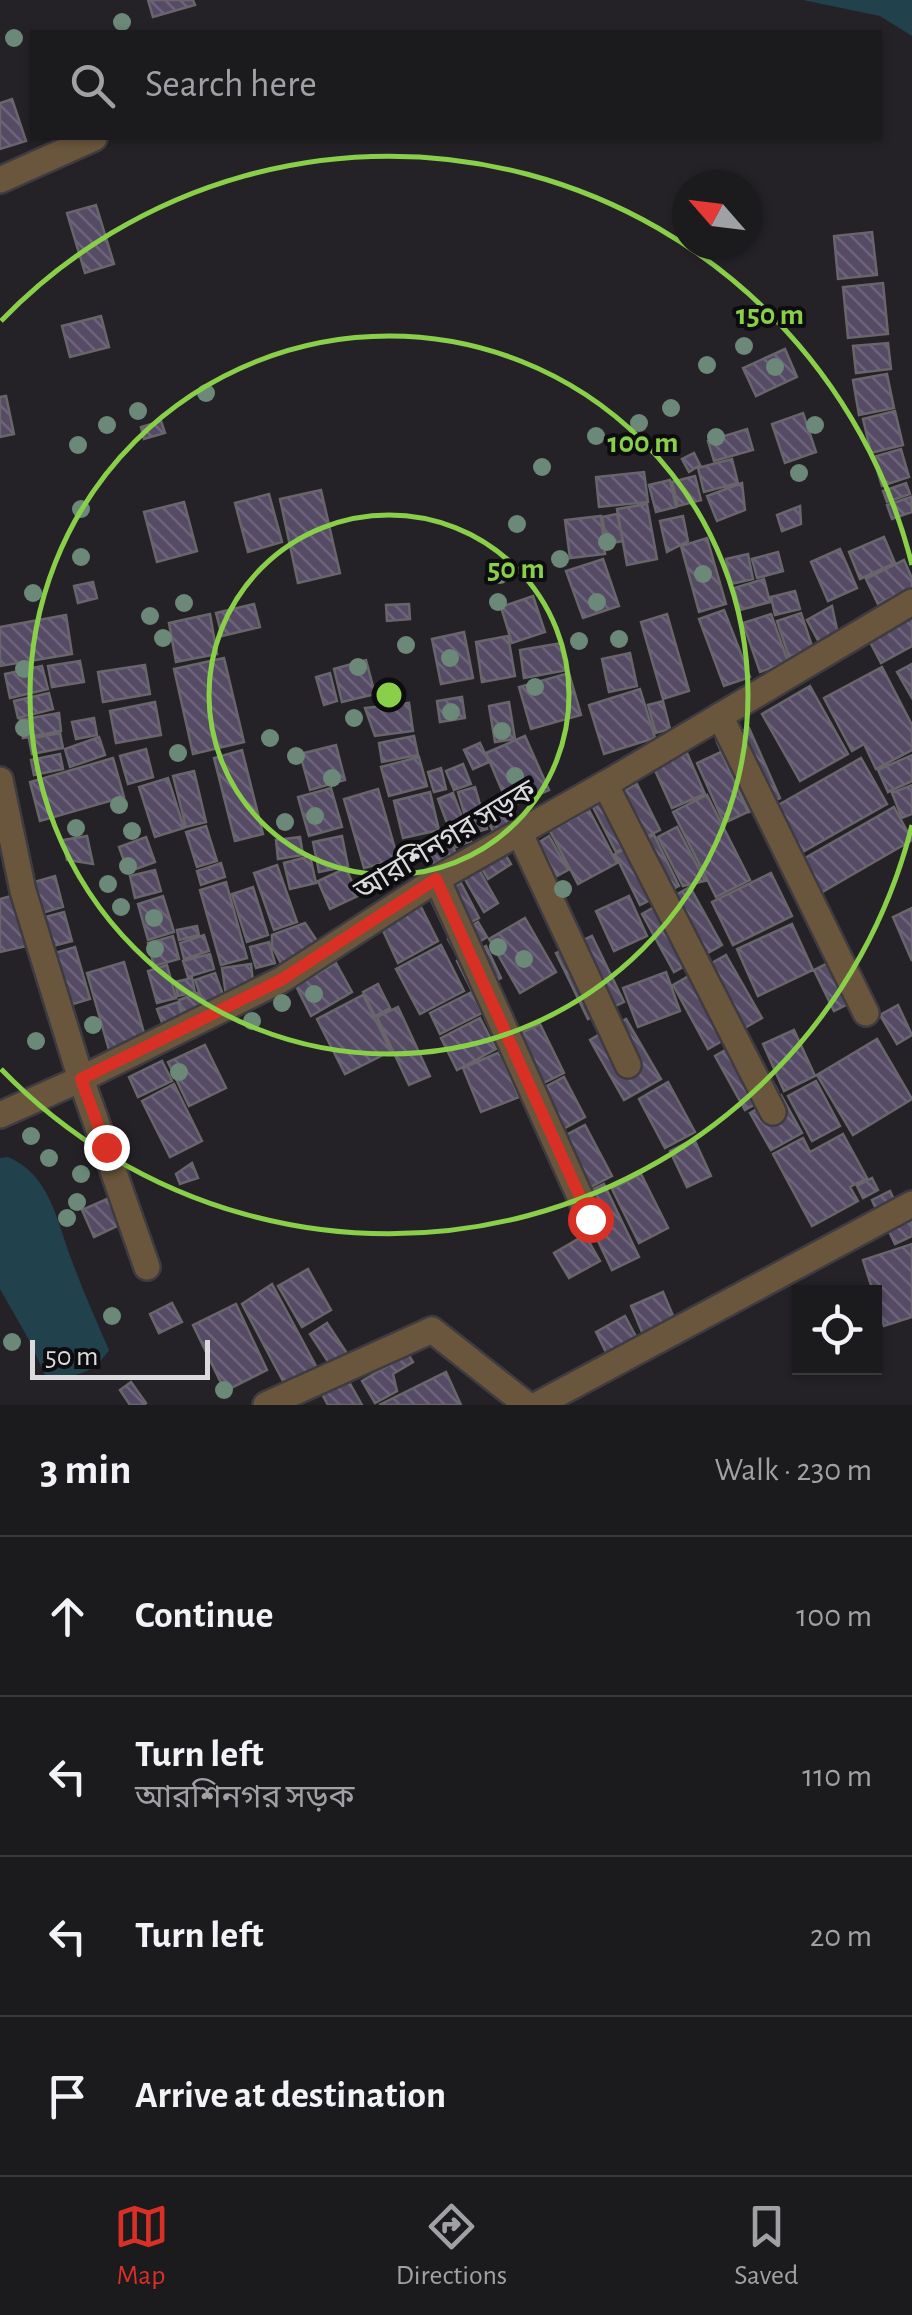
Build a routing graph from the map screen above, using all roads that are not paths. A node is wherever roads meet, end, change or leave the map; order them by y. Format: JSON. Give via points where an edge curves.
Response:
{"nodes":[{"id":1,"x":90,"y":140,"type":"edge"},
{"id":2,"x":0,"y":180,"type":"edge"},
{"id":3,"x":912,"y":602,"type":"edge"},
{"id":4,"x":720,"y":716,"type":"junction"},
{"id":5,"x":0,"y":780,"type":"edge"},
{"id":6,"x":606,"y":784,"type":"junction"},
{"id":7,"x":519,"y":832,"type":"junction"},
{"id":8,"x":436,"y":879,"type":"junction"},
{"id":9,"x":866,"y":1014,"type":"dead end"},
{"id":10,"x":628,"y":1065,"type":"dead end"},
{"id":11,"x":81,"y":1079,"type":"junction"},
{"id":12,"x":773,"y":1112,"type":"dead end"},
{"id":13,"x":0,"y":1115,"type":"edge"},
{"id":14,"x":912,"y":1204,"type":"edge"},
{"id":15,"x":590,"y":1219,"type":"dead end"},
{"id":16,"x":147,"y":1267,"type":"dead end"},
{"id":17,"x":266,"y":1405,"type":"edge"},
{"id":18,"x":527,"y":1405,"type":"edge"},
{"id":19,"x":536,"y":1405,"type":"edge"}],
"edges":[{"from":1,"to":2,"type":"street"},
{"from":3,"to":4,"type":"street","name":"আরশিনগর সড়ক"},
{"from":4,"to":6,"type":"street","name":"আরশিনগর সড়ক"},
{"from":4,"to":9,"type":"street"},
{"from":5,"to":11,"type":"street","via":[[23,891]]},
{"from":6,"to":7,"type":"street","name":"আরশিনগর সড়ক"},
{"from":6,"to":12,"type":"street"},
{"from":7,"to":8,"type":"street","name":"আরশিনগর সড়ক"},
{"from":7,"to":10,"type":"street"},
{"from":8,"to":11,"type":"street","name":"আরশিনগর সড়ক","via":[[281,980]]},
{"from":8,"to":15,"type":"street"},
{"from":11,"to":13,"type":"street","name":"আরশিনগর সড়ক"},
{"from":11,"to":16,"type":"street"},
{"from":14,"to":19,"type":"street"},
{"from":17,"to":18,"type":"street","via":[[432,1330]]}]}
